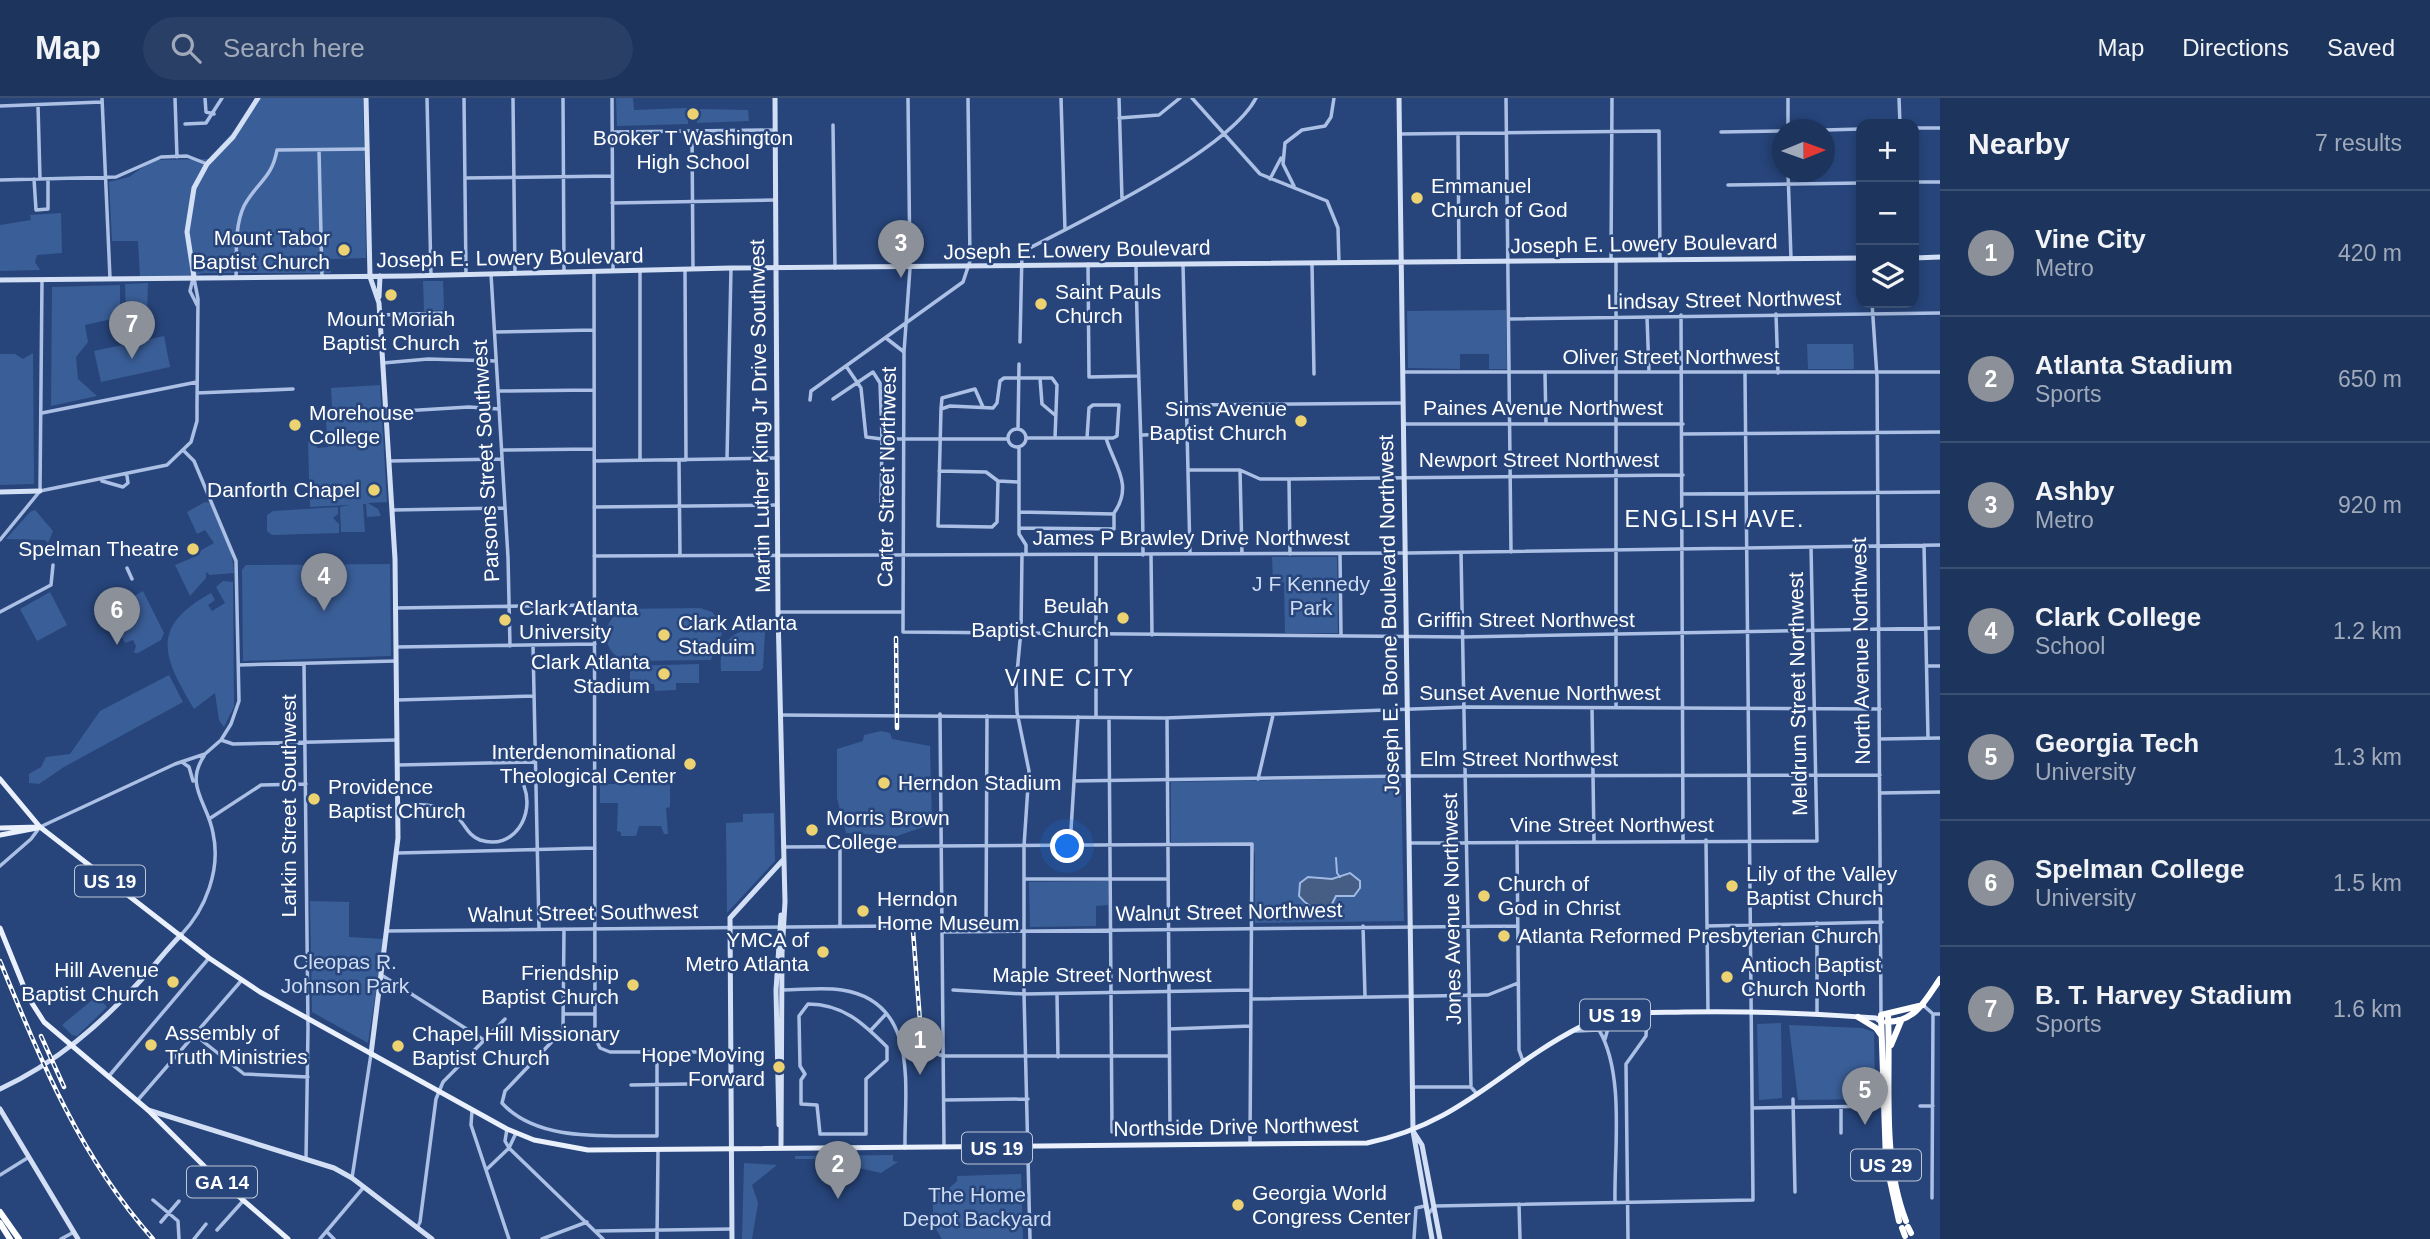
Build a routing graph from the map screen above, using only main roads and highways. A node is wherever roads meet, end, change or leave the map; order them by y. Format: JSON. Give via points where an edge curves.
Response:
{"nodes":[{"id":1,"x":258,"y":98,"type":"edge"},
{"id":2,"x":366,"y":98,"type":"edge"},
{"id":3,"x":775,"y":98,"type":"edge"},
{"id":4,"x":1399,"y":98,"type":"edge"},
{"id":5,"x":1940,"y":257,"type":"edge"},
{"id":6,"x":1856,"y":258,"type":"edge"},
{"id":7,"x":1919,"y":258,"type":"edge"},
{"id":8,"x":1401,"y":261,"type":"junction"},
{"id":9,"x":774,"y":269,"type":"junction"},
{"id":10,"x":380,"y":276,"type":"junction"},
{"id":11,"x":194,"y":277,"type":"junction"},
{"id":12,"x":370,"y":277,"type":"junction"},
{"id":13,"x":0,"y":280,"type":"edge"},
{"id":14,"x":379,"y":303,"type":"junction"},
{"id":15,"x":40,"y":491,"type":"road end"},
{"id":16,"x":0,"y":492,"type":"edge"},
{"id":17,"x":0,"y":779,"type":"edge"},
{"id":18,"x":40,"y":827,"type":"junction"},
{"id":19,"x":0,"y":828,"type":"edge"},
{"id":20,"x":0,"y":835,"type":"edge"},
{"id":21,"x":783,"y":860,"type":"junction"},
{"id":22,"x":0,"y":928,"type":"edge"},
{"id":23,"x":181,"y":935,"type":"junction"},
{"id":24,"x":1940,"y":979,"type":"edge"},
{"id":25,"x":1923,"y":1005,"type":"junction"},
{"id":26,"x":1858,"y":1017,"type":"junction"},
{"id":27,"x":1883,"y":1018,"type":"junction"},
{"id":28,"x":1901,"y":1021,"type":"junction"},
{"id":29,"x":1882,"y":1038,"type":"junction"},
{"id":30,"x":73,"y":1047,"type":"junction"},
{"id":31,"x":371,"y":1054,"type":"junction"},
{"id":32,"x":1889,"y":1055,"type":"junction"},
{"id":33,"x":0,"y":1089,"type":"edge"},
{"id":34,"x":1887,"y":1106,"type":"junction"},
{"id":35,"x":0,"y":1110,"type":"edge"},
{"id":36,"x":148,"y":1110,"type":"junction"},
{"id":37,"x":1413,"y":1131,"type":"junction"},
{"id":38,"x":781,"y":1148,"type":"junction"},
{"id":39,"x":731,"y":1150,"type":"junction"},
{"id":40,"x":0,"y":1212,"type":"edge"},
{"id":41,"x":0,"y":1223,"type":"edge"},
{"id":42,"x":1905,"y":1228,"type":"dead end"},
{"id":43,"x":10,"y":1239,"type":"edge"},
{"id":44,"x":19,"y":1239,"type":"edge"},
{"id":45,"x":78,"y":1239,"type":"edge"},
{"id":46,"x":288,"y":1239,"type":"edge"},
{"id":47,"x":432,"y":1239,"type":"edge"},
{"id":48,"x":732,"y":1239,"type":"edge"},
{"id":49,"x":1432,"y":1239,"type":"edge"},
{"id":50,"x":1440,"y":1239,"type":"edge"}],
"edges":[{"from":1,"to":11,"type":"main road","via":[[233,137],[207,164],[190,199],[187,232]]},
{"from":2,"to":12,"type":"main road"},
{"from":3,"to":9,"type":"main road","name":"Martin Luther King Jr Drive Southwest"},
{"from":4,"to":8,"type":"main road","name":"Joseph E. Boone Boulevard Northwest"},
{"from":5,"to":7,"type":"main road"},
{"from":6,"to":8,"type":"main road","name":"Joseph E. Lowery Boulevard"},
{"from":8,"to":9,"type":"main road","name":"Joseph E. Lowery Boulevard"},
{"from":8,"to":37,"type":"main road","name":"Joseph E. Boone Boulevard Northwest"},
{"from":9,"to":10,"type":"main road","name":"Joseph E. Lowery Boulevard"},
{"from":9,"to":21,"type":"main road","name":"Martin Luther King Jr Drive Southwest"},
{"from":10,"to":12,"type":"main road","name":"Joseph E. Lowery Boulevard"},
{"from":10,"to":14,"type":"main road"},
{"from":11,"to":12,"type":"main road","name":"Joseph E. Lowery Boulevard"},
{"from":11,"to":13,"type":"main road","name":"Joseph E. Lowery Boulevard"},
{"from":12,"to":14,"type":"main road"},
{"from":14,"to":31,"type":"main road","via":[[396,608],[398,853]]},
{"from":15,"to":16,"type":"main road"},
{"from":17,"to":18,"type":"main road"},
{"from":18,"to":19,"type":"main road"},
{"from":18,"to":20,"type":"main road"},
{"from":18,"to":23,"type":"main road","number":"US 19"},
{"from":21,"to":38,"type":"main road","name":"Martin Luther King Jr Drive Southwest"},
{"from":21,"to":39,"type":"main road","via":[[732,913],[729,927]]},
{"from":22,"to":30,"type":"main road","number":"GA 14","via":[[32,1005]]},
{"from":23,"to":30,"type":"main road"},
{"from":23,"to":31,"type":"main road","number":"US 19","via":[[242,981]]},
{"from":24,"to":25,"type":"highway","name":"Northside Drive Northwest"},
{"from":25,"to":27,"type":"highway","name":"Northside Drive Northwest","number":"US 19"},
{"from":25,"to":28,"type":"highway","name":"Northside Drive Northwest","number":"US 19"},
{"from":26,"to":27,"type":"main road","name":"Northside Drive Northwest","number":"US 19"},
{"from":26,"to":29,"type":"highway","via":[[1876,1028]]},
{"from":26,"to":37,"type":"main road","name":"Northside Drive Northwest","number":"US 19","via":[[1752,1012],[1621,1014],[1571,1032],[1450,1114]]},
{"from":27,"to":28,"type":"highway","name":"Northside Drive Northwest","number":"US 19"},
{"from":27,"to":29,"type":"highway","name":"North Avenue Northwest","number":"US 29"},
{"from":27,"to":32,"type":"highway","name":"North Avenue Northwest","number":"US 29"},
{"from":28,"to":32,"type":"highway"},
{"from":29,"to":34,"type":"highway","name":"North Avenue Northwest","number":"US 29"},
{"from":30,"to":33,"type":"main road"},
{"from":30,"to":36,"type":"main road","number":"GA 14"},
{"from":31,"to":39,"type":"main road","number":"US 19","via":[[507,1129],[562,1147]]},
{"from":32,"to":34,"type":"highway","name":"North Avenue Northwest","number":"US 29"},
{"from":34,"to":42,"type":"highway","name":"North Avenue Northwest","number":"US 29","via":[[1887,1174]]},
{"from":35,"to":45,"type":"main road"},
{"from":36,"to":46,"type":"main road","number":"GA 14"},
{"from":36,"to":47,"type":"main road","via":[[306,1158],[352,1178]]},
{"from":37,"to":38,"type":"main road","name":"Northside Drive Northwest","number":"US 19","via":[[1367,1143]]},
{"from":37,"to":49,"type":"main road"},
{"from":37,"to":50,"type":"main road","via":[[1422,1145]]},
{"from":38,"to":39,"type":"main road","name":"Northside Drive Northwest","number":"US 19"},
{"from":39,"to":48,"type":"main road"},
{"from":40,"to":44,"type":"highway"},
{"from":41,"to":43,"type":"highway"}]}
